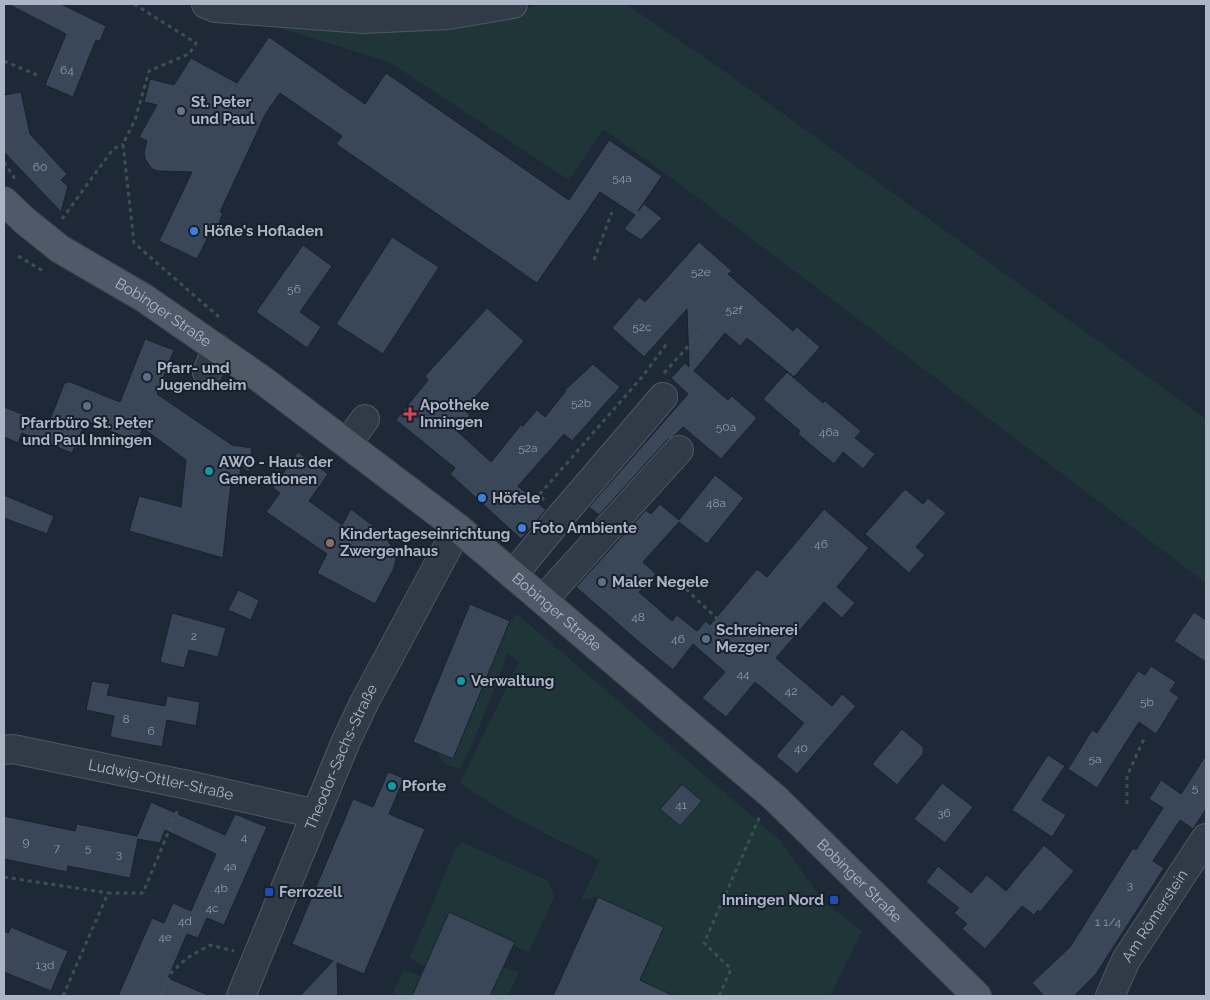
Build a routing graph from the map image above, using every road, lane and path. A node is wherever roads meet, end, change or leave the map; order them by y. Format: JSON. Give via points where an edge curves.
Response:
{"nodes":[{"id":1,"x":134,"y":4,"type":"edge"},
{"id":2,"x":206,"y":4,"type":"edge"},
{"id":3,"x":513,"y":4,"type":"edge"},
{"id":4,"x":4,"y":61,"type":"edge"},
{"id":5,"x":37,"y":75,"type":"dead end"},
{"id":6,"x":123,"y":144,"type":"junction"},
{"id":7,"x":4,"y":201,"type":"edge"},
{"id":8,"x":612,"y":212,"type":"dead end"},
{"id":9,"x":63,"y":218,"type":"dead end"},
{"id":10,"x":18,"y":256,"type":"dead end"},
{"id":11,"x":594,"y":260,"type":"dead end"},
{"id":12,"x":44,"y":272,"type":"dead end"},
{"id":13,"x":220,"y":318,"type":"dead end"},
{"id":14,"x":708,"y":324,"type":"dead end"},
{"id":15,"x":668,"y":342,"type":"dead end"},
{"id":16,"x":661,"y":388,"type":"joint"},
{"id":17,"x":365,"y":419,"type":"dead end"},
{"id":18,"x":347,"y":444,"type":"junction"},
{"id":19,"x":680,"y":450,"type":"dead end"},
{"id":20,"x":562,"y":515,"type":"junction"},
{"id":21,"x":458,"y":528,"type":"junction"},
{"id":22,"x":514,"y":575,"type":"junction"},
{"id":23,"x":686,"y":589,"type":"dead end"},
{"id":24,"x":543,"y":600,"type":"junction"},
{"id":25,"x":734,"y":634,"type":"dead end"},
{"id":26,"x":1144,"y":738,"type":"dead end"},
{"id":27,"x":4,"y":750,"type":"edge"},
{"id":28,"x":188,"y":785,"type":"junction"},
{"id":29,"x":1127,"y":804,"type":"dead end"},
{"id":30,"x":767,"y":812,"type":"junction"},
{"id":31,"x":316,"y":814,"type":"junction"},
{"id":32,"x":1206,"y":838,"type":"edge"},
{"id":33,"x":4,"y":877,"type":"edge"},
{"id":34,"x":108,"y":893,"type":"junction"},
{"id":35,"x":257,"y":956,"type":"junction"},
{"id":36,"x":63,"y":996,"type":"edge"},
{"id":37,"x":161,"y":996,"type":"edge"},
{"id":38,"x":241,"y":996,"type":"edge"},
{"id":39,"x":719,"y":996,"type":"edge"},
{"id":40,"x":977,"y":996,"type":"edge"},
{"id":41,"x":1110,"y":996,"type":"edge"}],
"edges":[{"from":1,"to":6,"type":"path","via":[[196,43],[189,54],[149,71],[135,120]]},
{"from":2,"to":3,"type":"street","via":[[216,8],[364,19],[448,15]]},
{"from":4,"to":5,"type":"path"},
{"from":6,"to":9,"type":"path","via":[[113,149]]},
{"from":6,"to":13,"type":"path","via":[[134,243]]},
{"from":7,"to":18,"type":"main road","name":"Bobinger Straße","via":[[60,249],[144,298],[212,360],[266,382]]},
{"from":8,"to":11,"type":"path"},
{"from":10,"to":12,"type":"path"},
{"from":14,"to":16,"type":"path"},
{"from":15,"to":20,"type":"path","via":[[642,377],[539,495]]},
{"from":16,"to":20,"type":"street"},
{"from":17,"to":18,"type":"street"},
{"from":18,"to":21,"type":"main road","name":"Bobinger Straße"},
{"from":19,"to":24,"type":"street"},
{"from":20,"to":22,"type":"street"},
{"from":21,"to":22,"type":"main road","name":"Bobinger Straße"},
{"from":21,"to":31,"type":"street","name":"Theodor-Sachs-Straße","via":[[365,701]]},
{"from":22,"to":24,"type":"main road","name":"Bobinger Straße"},
{"from":23,"to":25,"type":"path"},
{"from":24,"to":30,"type":"main road","name":"Bobinger Straße"},
{"from":26,"to":29,"type":"path","via":[[1127,776]]},
{"from":27,"to":28,"type":"street","name":"Ludwig-Ottler-Straße"},
{"from":28,"to":31,"type":"street","name":"Ludwig-Ottler-Straße"},
{"from":28,"to":34,"type":"path","via":[[143,893]]},
{"from":30,"to":39,"type":"path","via":[[704,943],[731,969]]},
{"from":30,"to":40,"type":"main road","name":"Bobinger Straße"},
{"from":31,"to":35,"type":"street","name":"Theodor-Sachs-Straße"},
{"from":32,"to":41,"type":"street","name":"Am Römerstein","via":[[1126,960]]},
{"from":33,"to":34,"type":"path"},
{"from":34,"to":36,"type":"path"},
{"from":35,"to":37,"type":"path","via":[[210,945],[187,958],[170,974]]},
{"from":35,"to":38,"type":"street","name":"Theodor-Sachs-Straße"}]}
